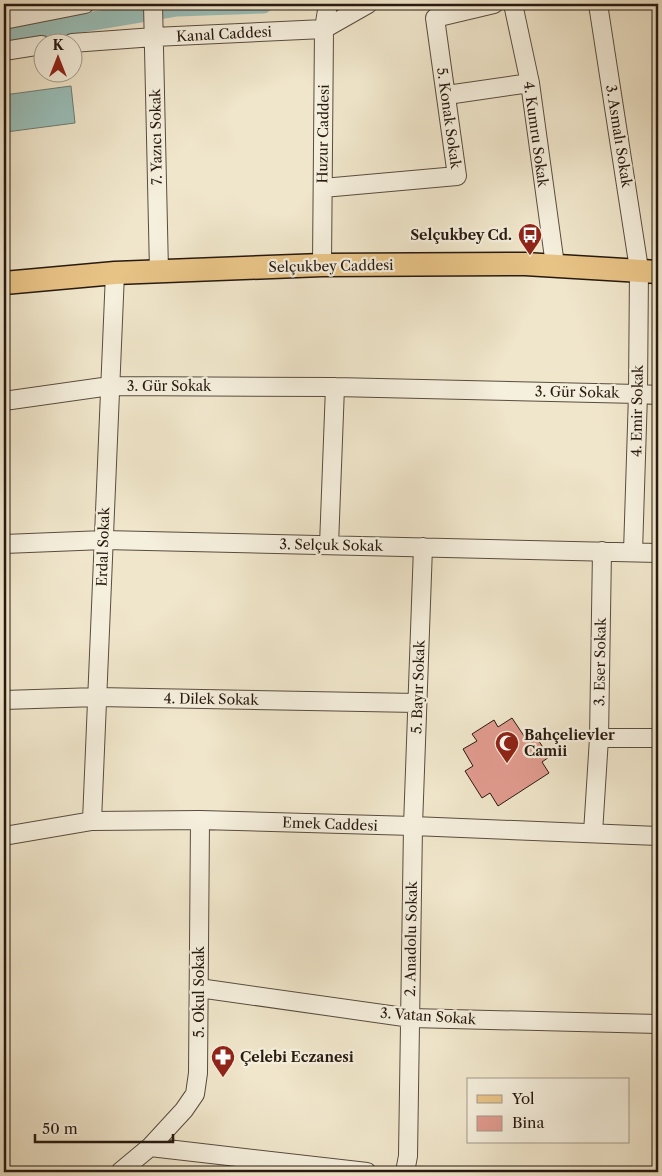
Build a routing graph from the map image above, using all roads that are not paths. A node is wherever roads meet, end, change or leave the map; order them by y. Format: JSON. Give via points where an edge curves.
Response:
{"nodes":[{"id":1,"x":84,"y":4,"type":"edge"},
{"id":2,"x":153,"y":4,"type":"edge"},
{"id":3,"x":368,"y":4,"type":"edge"},
{"id":4,"x":494,"y":4,"type":"edge"},
{"id":5,"x":513,"y":4,"type":"edge"},
{"id":6,"x":598,"y":4,"type":"edge"},
{"id":7,"x":48,"y":7,"type":"edge"},
{"id":8,"x":326,"y":15,"type":"edge"},
{"id":9,"x":4,"y":20,"type":"edge"},
{"id":10,"x":154,"y":37,"type":"junction"},
{"id":11,"x":82,"y":42,"type":"edge"},
{"id":12,"x":32,"y":47,"type":"edge"},
{"id":13,"x":4,"y":51,"type":"edge"},
{"id":14,"x":530,"y":83,"type":"junction"},
{"id":15,"x":447,"y":95,"type":"junction"},
{"id":16,"x":323,"y":188,"type":"junction"},
{"id":17,"x":322,"y":265,"type":"junction"},
{"id":18,"x":555,"y":265,"type":"junction"},
{"id":19,"x":649,"y":270,"type":"edge"},
{"id":20,"x":159,"y":271,"type":"junction"},
{"id":21,"x":114,"y":273,"type":"junction"},
{"id":22,"x":4,"y":283,"type":"edge"},
{"id":23,"x":110,"y":386,"type":"junction"},
{"id":24,"x":335,"y":387,"type":"junction"},
{"id":25,"x":638,"y":394,"type":"junction"},
{"id":26,"x":658,"y":395,"type":"edge"},
{"id":27,"x":4,"y":401,"type":"edge"},
{"id":28,"x":104,"y":540,"type":"junction"},
{"id":29,"x":4,"y":544,"type":"edge"},
{"id":30,"x":329,"y":545,"type":"junction"},
{"id":31,"x":423,"y":547,"type":"junction"},
{"id":32,"x":602,"y":551,"type":"junction"},
{"id":33,"x":633,"y":552,"type":"junction"},
{"id":34,"x":658,"y":553,"type":"edge"},
{"id":35,"x":97,"y":697,"type":"junction"},
{"id":36,"x":4,"y":700,"type":"edge"},
{"id":37,"x":417,"y":703,"type":"junction"},
{"id":38,"x":599,"y":738,"type":"junction"},
{"id":39,"x":658,"y":738,"type":"edge"},
{"id":40,"x":200,"y":820,"type":"junction"},
{"id":41,"x":92,"y":821,"type":"junction"},
{"id":42,"x":413,"y":826,"type":"junction"},
{"id":43,"x":593,"y":833,"type":"junction"},
{"id":44,"x":4,"y":836,"type":"edge"},
{"id":45,"x":658,"y":836,"type":"edge"},
{"id":46,"x":199,"y":988,"type":"junction"},
{"id":47,"x":410,"y":1018,"type":"junction"},
{"id":48,"x":658,"y":1024,"type":"edge"},
{"id":49,"x":150,"y":1147,"type":"junction"},
{"id":50,"x":120,"y":1172,"type":"edge"},
{"id":51,"x":366,"y":1172,"type":"edge"},
{"id":52,"x":405,"y":1172,"type":"edge"}],
"edges":[{"from":1,"to":7,"type":"street"},
{"from":2,"to":10,"type":"street","name":"7. Yazıcı Sokak"},
{"from":3,"to":8,"type":"street","name":"Kanal Caddesi"},
{"from":4,"to":15,"type":"street","name":"5. Konak Sokak","via":[[435,18]]},
{"from":5,"to":14,"type":"street","name":"4. Kumru Sokak"},
{"from":6,"to":19,"type":"street","name":"3. Asmalı Sokak"},
{"from":7,"to":9,"type":"street"},
{"from":8,"to":10,"type":"street","name":"Kanal Caddesi"},
{"from":8,"to":16,"type":"street","name":"Huzur Caddesi"},
{"from":10,"to":11,"type":"street","name":"Kanal Caddesi"},
{"from":10,"to":20,"type":"street","name":"7. Yazıcı Sokak"},
{"from":12,"to":13,"type":"street"},
{"from":14,"to":15,"type":"street"},
{"from":14,"to":18,"type":"street","name":"4. Kumru Sokak"},
{"from":15,"to":16,"type":"street","name":"5. Konak Sokak","via":[[457,176]]},
{"from":16,"to":17,"type":"street","name":"Huzur Caddesi"},
{"from":17,"to":18,"type":"main road","name":"Selçukbey Caddesi"},
{"from":17,"to":20,"type":"main road","name":"Selçukbey Caddesi"},
{"from":18,"to":19,"type":"main road","name":"Selçukbey Caddesi"},
{"from":19,"to":25,"type":"street","name":"4. Emir Sokak"},
{"from":20,"to":21,"type":"main road","name":"Selçukbey Caddesi"},
{"from":21,"to":22,"type":"main road","name":"Selçukbey Caddesi"},
{"from":21,"to":23,"type":"street","name":"Erdal Sokak"},
{"from":23,"to":24,"type":"street","name":"3. Gür Sokak"},
{"from":23,"to":27,"type":"street","name":"3. Gür Sokak"},
{"from":23,"to":28,"type":"street","name":"Erdal Sokak"},
{"from":24,"to":25,"type":"street","name":"3. Gür Sokak"},
{"from":24,"to":30,"type":"street"},
{"from":25,"to":26,"type":"street","name":"3. Gür Sokak"},
{"from":25,"to":33,"type":"street","name":"4. Emir Sokak"},
{"from":28,"to":29,"type":"street","name":"3. Selçuk Sokak"},
{"from":28,"to":30,"type":"street","name":"3. Selçuk Sokak"},
{"from":28,"to":35,"type":"street","name":"Erdal Sokak"},
{"from":30,"to":31,"type":"street","name":"3. Selçuk Sokak"},
{"from":31,"to":32,"type":"street","name":"3. Selçuk Sokak"},
{"from":31,"to":37,"type":"street","name":"5. Bayır Sokak"},
{"from":32,"to":33,"type":"street","name":"3. Selçuk Sokak"},
{"from":32,"to":38,"type":"street","name":"3. Eser Sokak"},
{"from":33,"to":34,"type":"street","name":"3. Selçuk Sokak"},
{"from":35,"to":36,"type":"street","name":"4. Dilek Sokak"},
{"from":35,"to":37,"type":"street","name":"4. Dilek Sokak"},
{"from":35,"to":41,"type":"street","name":"Erdal Sokak"},
{"from":37,"to":42,"type":"street","name":"5. Bayır Sokak"},
{"from":38,"to":39,"type":"street"},
{"from":38,"to":43,"type":"street","name":"3. Eser Sokak"},
{"from":40,"to":41,"type":"street","name":"Emek Caddesi"},
{"from":40,"to":42,"type":"street","name":"Emek Caddesi"},
{"from":40,"to":46,"type":"street","name":"5. Okul Sokak"},
{"from":41,"to":44,"type":"street","name":"Emek Caddesi"},
{"from":42,"to":43,"type":"street","name":"Emek Caddesi"},
{"from":42,"to":47,"type":"street","name":"2. Anadolu Sokak"},
{"from":43,"to":45,"type":"street","name":"Emek Caddesi"},
{"from":46,"to":47,"type":"street","name":"3. Vatan Sokak"},
{"from":46,"to":49,"type":"street","name":"5. Okul Sokak","via":[[195,1094]]},
{"from":47,"to":48,"type":"street","name":"3. Vatan Sokak"},
{"from":47,"to":52,"type":"street","name":"2. Anadolu Sokak"},
{"from":49,"to":50,"type":"street","name":"5. Okul Sokak"},
{"from":49,"to":51,"type":"street"}]}
